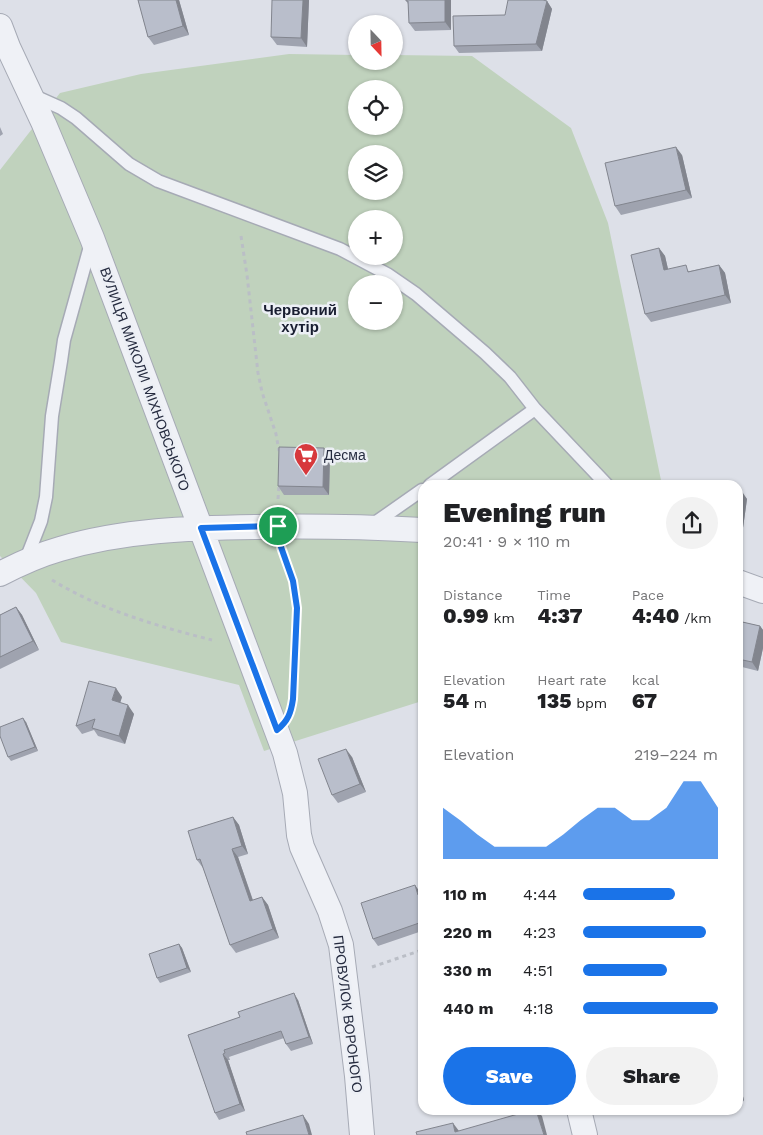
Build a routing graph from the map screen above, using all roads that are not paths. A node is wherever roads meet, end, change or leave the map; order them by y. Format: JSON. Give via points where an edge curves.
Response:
{"nodes":[{"id":1,"x":0,"y":26,"type":"edge"},
{"id":2,"x":32,"y":96,"type":"junction"},
{"id":3,"x":92,"y":238,"type":"junction"},
{"id":4,"x":536,"y":409,"type":"junction"},
{"id":5,"x":437,"y":480,"type":"edge"},
{"id":6,"x":602,"y":480,"type":"edge"},
{"id":7,"x":418,"y":493,"type":"edge"},
{"id":8,"x":370,"y":527,"type":"junction"},
{"id":9,"x":201,"y":528,"type":"junction"},
{"id":10,"x":418,"y":530,"type":"edge"},
{"id":11,"x":24,"y":562,"type":"junction"},
{"id":12,"x":0,"y":574,"type":"edge"},
{"id":13,"x":743,"y":584,"type":"edge"},
{"id":14,"x":763,"y":591,"type":"edge"},
{"id":15,"x":580,"y":1115,"type":"edge"},
{"id":16,"x":362,"y":1135,"type":"edge"},
{"id":17,"x":585,"y":1135,"type":"edge"}],
"edges":[{"from":1,"to":2,"type":"street","name":"ВУЛИЦЯ МИКОЛИ МІХНОВСЬКОГО"},
{"from":2,"to":3,"type":"street","name":"ВУЛИЦЯ МИКОЛИ МІХНОВСЬКОГО"},
{"from":2,"to":4,"type":"lane","via":[[76,118],[144,174],[340,249],[387,274],[485,352]]},
{"from":3,"to":9,"type":"street","name":"ВУЛИЦЯ МИКОЛИ МІХНОВСЬКОГО"},
{"from":3,"to":11,"type":"lane","via":[[60,361],[42,521]]},
{"from":4,"to":5,"type":"lane"},
{"from":4,"to":6,"type":"lane"},
{"from":7,"to":8,"type":"lane"},
{"from":8,"to":9,"type":"street"},
{"from":8,"to":10,"type":"street"},
{"from":9,"to":11,"type":"street","via":[[108,538],[59,549]]},
{"from":9,"to":16,"type":"street","name":"ПРОВУЛОК ВОРОНОГО","via":[[285,753],[293,781],[302,847],[341,945]]},
{"from":11,"to":12,"type":"street"},
{"from":13,"to":14,"type":"street"},
{"from":15,"to":17,"type":"street"}]}
